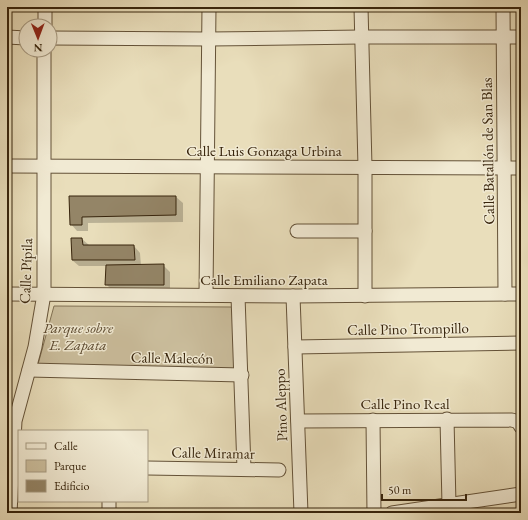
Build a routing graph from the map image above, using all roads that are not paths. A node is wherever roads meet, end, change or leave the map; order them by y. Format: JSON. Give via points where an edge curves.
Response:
{"nodes":[{"id":1,"x":45,"y":7,"type":"edge"},
{"id":2,"x":209,"y":7,"type":"edge"},
{"id":3,"x":361,"y":7,"type":"edge"},
{"id":4,"x":503,"y":7,"type":"edge"},
{"id":5,"x":44,"y":18,"type":"edge"},
{"id":6,"x":361,"y":37,"type":"junction"},
{"id":7,"x":503,"y":37,"type":"junction"},
{"id":8,"x":521,"y":37,"type":"edge"},
{"id":9,"x":7,"y":38,"type":"edge"},
{"id":10,"x":18,"y":38,"type":"edge"},
{"id":11,"x":58,"y":38,"type":"edge"},
{"id":12,"x":209,"y":39,"type":"junction"},
{"id":13,"x":44,"y":58,"type":"edge"},
{"id":14,"x":7,"y":166,"type":"edge"},
{"id":15,"x":44,"y":166,"type":"junction"},
{"id":16,"x":208,"y":167,"type":"junction"},
{"id":17,"x":365,"y":167,"type":"junction"},
{"id":18,"x":504,"y":168,"type":"junction"},
{"id":19,"x":521,"y":168,"type":"edge"},
{"id":20,"x":297,"y":231,"type":"dead end"},
{"id":21,"x":365,"y":231,"type":"junction"},
{"id":22,"x":7,"y":294,"type":"edge"},
{"id":23,"x":44,"y":294,"type":"junction"},
{"id":24,"x":505,"y":294,"type":"junction"},
{"id":25,"x":521,"y":294,"type":"edge"},
{"id":26,"x":206,"y":295,"type":"junction"},
{"id":27,"x":238,"y":296,"type":"junction"},
{"id":28,"x":293,"y":296,"type":"junction"},
{"id":29,"x":365,"y":296,"type":"junction"},
{"id":30,"x":521,"y":344,"type":"edge"},
{"id":31,"x":295,"y":347,"type":"junction"},
{"id":32,"x":29,"y":370,"type":"junction"},
{"id":33,"x":242,"y":375,"type":"junction"},
{"id":34,"x":447,"y":419,"type":"junction"},
{"id":35,"x":373,"y":420,"type":"junction"},
{"id":36,"x":298,"y":421,"type":"junction"},
{"id":37,"x":516,"y":423,"type":"edge"},
{"id":38,"x":11,"y":434,"type":"edge"},
{"id":39,"x":16,"y":465,"type":"edge"},
{"id":40,"x":148,"y":468,"type":"edge"},
{"id":41,"x":244,"y":469,"type":"junction"},
{"id":42,"x":279,"y":470,"type":"dead end"},
{"id":43,"x":521,"y":494,"type":"edge"},
{"id":44,"x":109,"y":502,"type":"edge"},
{"id":45,"x":449,"y":504,"type":"junction"},
{"id":46,"x":10,"y":513,"type":"edge"},
{"id":47,"x":108,"y":513,"type":"edge"},
{"id":48,"x":301,"y":513,"type":"edge"},
{"id":49,"x":374,"y":513,"type":"edge"},
{"id":50,"x":392,"y":513,"type":"edge"}],
"edges":[{"from":1,"to":5,"type":"street"},
{"from":2,"to":12,"type":"street"},
{"from":3,"to":6,"type":"street"},
{"from":4,"to":7,"type":"street","name":"Calle Batallón de San Blas"},
{"from":6,"to":7,"type":"street"},
{"from":6,"to":12,"type":"street"},
{"from":6,"to":17,"type":"street"},
{"from":7,"to":8,"type":"street"},
{"from":7,"to":18,"type":"street","name":"Calle Batallón de San Blas"},
{"from":9,"to":10,"type":"street"},
{"from":11,"to":12,"type":"street"},
{"from":12,"to":16,"type":"street"},
{"from":13,"to":15,"type":"street","name":"Calle Pípila"},
{"from":14,"to":15,"type":"street","name":"Calle Luis Gonzaga Urbina"},
{"from":15,"to":16,"type":"street","name":"Calle Luis Gonzaga Urbina"},
{"from":15,"to":23,"type":"street","name":"Calle Pípila"},
{"from":16,"to":17,"type":"street","name":"Calle Luis Gonzaga Urbina"},
{"from":16,"to":26,"type":"street"},
{"from":17,"to":18,"type":"street","name":"Calle Luis Gonzaga Urbina"},
{"from":17,"to":21,"type":"street"},
{"from":18,"to":19,"type":"street","name":"Calle Luis Gonzaga Urbina"},
{"from":18,"to":24,"type":"street","name":"Calle Batallón de San Blas"},
{"from":20,"to":21,"type":"street"},
{"from":21,"to":29,"type":"street"},
{"from":22,"to":23,"type":"street","name":"Calle Emiliano Zapata"},
{"from":23,"to":26,"type":"street","name":"Calle Emiliano Zapata"},
{"from":23,"to":32,"type":"street","name":"Calle Pípila"},
{"from":24,"to":25,"type":"street","name":"Calle Emiliano Zapata"},
{"from":24,"to":29,"type":"street","name":"Calle Emiliano Zapata"},
{"from":26,"to":27,"type":"street","name":"Calle Emiliano Zapata"},
{"from":27,"to":28,"type":"street","name":"Calle Emiliano Zapata"},
{"from":27,"to":33,"type":"street"},
{"from":28,"to":29,"type":"street","name":"Calle Emiliano Zapata"},
{"from":28,"to":31,"type":"street","name":"Pino Aleppo"},
{"from":30,"to":31,"type":"street","name":"Calle Pino Trompillo"},
{"from":31,"to":36,"type":"street","name":"Pino Aleppo"},
{"from":32,"to":33,"type":"street","name":"Calle Malecón"},
{"from":32,"to":38,"type":"street","name":"Calle Pípila"},
{"from":33,"to":41,"type":"street"},
{"from":34,"to":35,"type":"street","name":"Calle Pino Real"},
{"from":34,"to":37,"type":"street","name":"Calle Pino Real"},
{"from":34,"to":45,"type":"street"},
{"from":35,"to":36,"type":"street","name":"Calle Pino Real"},
{"from":35,"to":49,"type":"street"},
{"from":36,"to":48,"type":"street","name":"Pino Aleppo"},
{"from":38,"to":39,"type":"street","name":"Calle Pípila"},
{"from":39,"to":46,"type":"street","name":"Calle Pípila"},
{"from":40,"to":41,"type":"street","name":"Calle Miramar"},
{"from":41,"to":42,"type":"street","name":"Calle Miramar"},
{"from":43,"to":45,"type":"street"},
{"from":44,"to":47,"type":"street"},
{"from":45,"to":50,"type":"street"}]}
